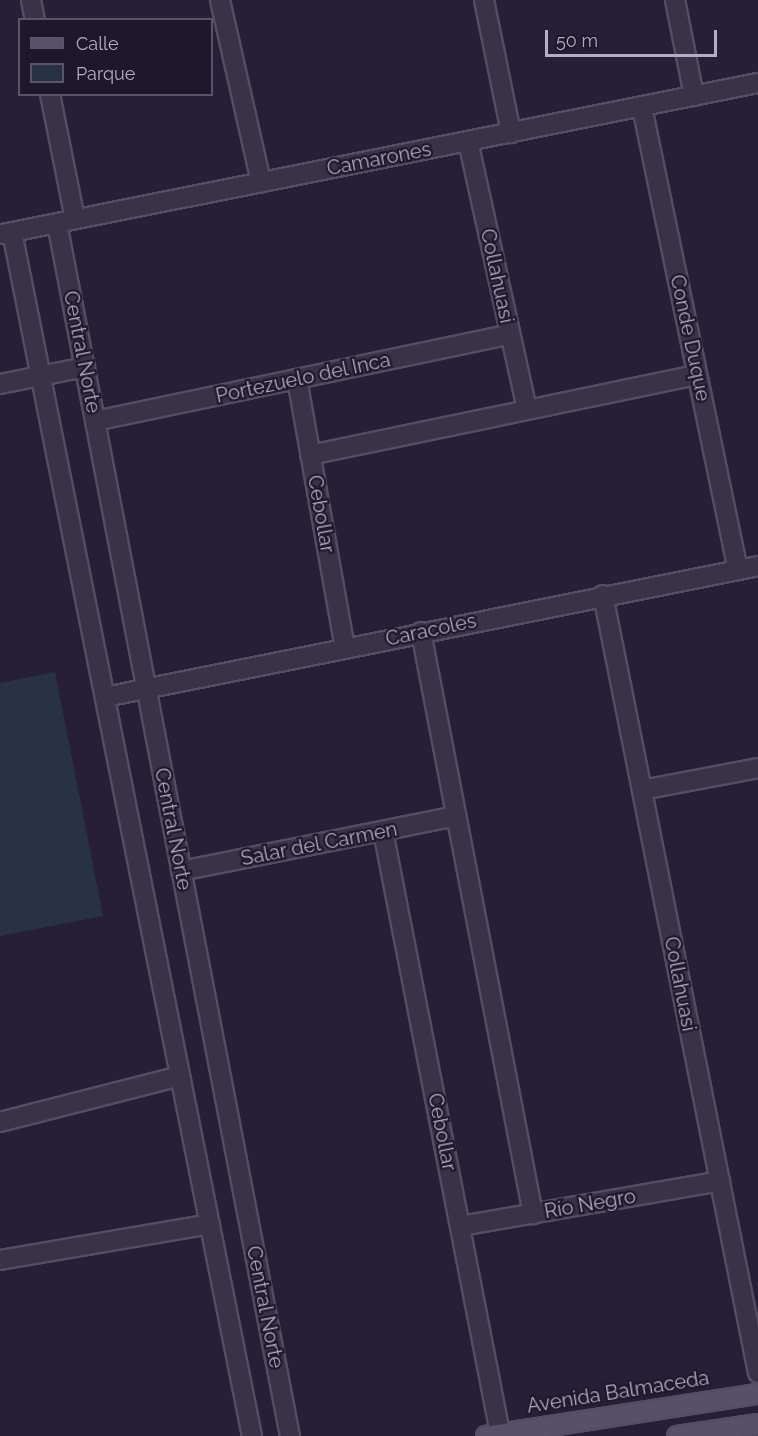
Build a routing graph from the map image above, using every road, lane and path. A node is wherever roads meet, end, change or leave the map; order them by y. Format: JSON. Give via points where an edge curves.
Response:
{"nodes":[{"id":1,"x":31,"y":0,"type":"edge"},
{"id":2,"x":220,"y":0,"type":"edge"},
{"id":3,"x":484,"y":0,"type":"edge"},
{"id":4,"x":675,"y":0,"type":"edge"},
{"id":5,"x":35,"y":18,"type":"edge"},
{"id":6,"x":758,"y":83,"type":"edge"},
{"id":7,"x":50,"y":96,"type":"edge"},
{"id":8,"x":693,"y":96,"type":"junction"},
{"id":9,"x":642,"y":107,"type":"junction"},
{"id":10,"x":511,"y":133,"type":"junction"},
{"id":11,"x":468,"y":141,"type":"junction"},
{"id":12,"x":261,"y":182,"type":"junction"},
{"id":13,"x":66,"y":221,"type":"junction"},
{"id":14,"x":6,"y":233,"type":"edge"},
{"id":15,"x":510,"y":334,"type":"junction"},
{"id":16,"x":85,"y":367,"type":"junction"},
{"id":17,"x":697,"y":375,"type":"junction"},
{"id":18,"x":41,"y":376,"type":"junction"},
{"id":19,"x":297,"y":379,"type":"junction"},
{"id":20,"x":0,"y":384,"type":"edge"},
{"id":21,"x":527,"y":410,"type":"junction"},
{"id":22,"x":95,"y":422,"type":"junction"},
{"id":23,"x":310,"y":455,"type":"junction"},
{"id":24,"x":758,"y":566,"type":"edge"},
{"id":25,"x":738,"y":570,"type":"junction"},
{"id":26,"x":603,"y":595,"type":"junction"},
{"id":27,"x":421,"y":632,"type":"junction"},
{"id":28,"x":345,"y":648,"type":"junction"},
{"id":29,"x":147,"y":688,"type":"junction"},
{"id":30,"x":105,"y":697,"type":"junction"},
{"id":31,"x":758,"y":768,"type":"edge"},
{"id":32,"x":642,"y":790,"type":"junction"},
{"id":33,"x":456,"y":816,"type":"junction"},
{"id":34,"x":383,"y":831,"type":"junction"},
{"id":35,"x":181,"y":871,"type":"junction"},
{"id":36,"x":180,"y":1076,"type":"junction"},
{"id":37,"x":0,"y":1122,"type":"edge"},
{"id":38,"x":720,"y":1181,"type":"junction"},
{"id":39,"x":533,"y":1214,"type":"junction"},
{"id":40,"x":210,"y":1224,"type":"junction"},
{"id":41,"x":460,"y":1226,"type":"junction"},
{"id":42,"x":0,"y":1260,"type":"edge"},
{"id":43,"x":758,"y":1373,"type":"edge"},
{"id":44,"x":758,"y":1394,"type":"edge"},
{"id":45,"x":758,"y":1424,"type":"edge"},
{"id":46,"x":719,"y":1433,"type":"edge"},
{"id":47,"x":493,"y":1435,"type":"edge"},
{"id":48,"x":252,"y":1436,"type":"edge"},
{"id":49,"x":290,"y":1436,"type":"edge"},
{"id":50,"x":676,"y":1436,"type":"edge"}],
"edges":[{"from":1,"to":5,"type":"street"},
{"from":2,"to":12,"type":"street"},
{"from":3,"to":10,"type":"street"},
{"from":4,"to":8,"type":"street"},
{"from":6,"to":8,"type":"street","name":"Camarones"},
{"from":7,"to":13,"type":"street","name":"Central Norte"},
{"from":8,"to":9,"type":"street","name":"Camarones"},
{"from":9,"to":10,"type":"street","name":"Camarones"},
{"from":9,"to":17,"type":"street","name":"Conde Duque"},
{"from":10,"to":11,"type":"street","name":"Camarones"},
{"from":11,"to":12,"type":"street","name":"Camarones"},
{"from":11,"to":15,"type":"street","name":"Collahuasi"},
{"from":12,"to":13,"type":"street","name":"Camarones"},
{"from":13,"to":14,"type":"street","name":"Camarones"},
{"from":13,"to":16,"type":"street","name":"Central Norte"},
{"from":14,"to":18,"type":"street","name":"Central Norte"},
{"from":15,"to":19,"type":"street","name":"Portezuelo del Inca"},
{"from":15,"to":21,"type":"street","name":"Collahuasi"},
{"from":16,"to":18,"type":"street"},
{"from":16,"to":22,"type":"street","name":"Central Norte"},
{"from":17,"to":21,"type":"street"},
{"from":17,"to":25,"type":"street","name":"Conde Duque"},
{"from":18,"to":20,"type":"street"},
{"from":18,"to":30,"type":"street","name":"Central Norte"},
{"from":19,"to":22,"type":"street","name":"Portezuelo del Inca"},
{"from":19,"to":23,"type":"street","name":"Cebollar"},
{"from":21,"to":23,"type":"street"},
{"from":22,"to":29,"type":"street","name":"Central Norte"},
{"from":23,"to":28,"type":"street","name":"Cebollar"},
{"from":24,"to":25,"type":"street","name":"Caracoles"},
{"from":25,"to":26,"type":"street","name":"Caracoles"},
{"from":26,"to":27,"type":"street","name":"Caracoles"},
{"from":26,"to":32,"type":"street","name":"Collahuasi"},
{"from":27,"to":28,"type":"street","name":"Caracoles"},
{"from":27,"to":33,"type":"street"},
{"from":28,"to":29,"type":"street","name":"Caracoles"},
{"from":29,"to":30,"type":"street","name":"Caracoles"},
{"from":29,"to":35,"type":"street","name":"Central Norte"},
{"from":30,"to":36,"type":"street","name":"Central Norte"},
{"from":31,"to":32,"type":"street"},
{"from":32,"to":38,"type":"street","name":"Collahuasi"},
{"from":33,"to":34,"type":"street","name":"Salar del Carmen"},
{"from":33,"to":39,"type":"street"},
{"from":34,"to":35,"type":"street","name":"Salar del Carmen"},
{"from":34,"to":41,"type":"street","name":"Cebollar"},
{"from":35,"to":49,"type":"street","name":"Central Norte"},
{"from":36,"to":37,"type":"street"},
{"from":36,"to":40,"type":"street","name":"Central Norte"},
{"from":38,"to":39,"type":"street","name":"Río Negro"},
{"from":38,"to":43,"type":"street","name":"Collahuasi"},
{"from":39,"to":41,"type":"street","name":"Río Negro"},
{"from":40,"to":42,"type":"street"},
{"from":40,"to":48,"type":"street","name":"Central Norte"},
{"from":41,"to":47,"type":"street","name":"Cebollar"},
{"from":44,"to":47,"type":"main road","name":"Avenida Balmaceda"},
{"from":45,"to":46,"type":"main road"},
{"from":46,"to":50,"type":"main road"}]}
